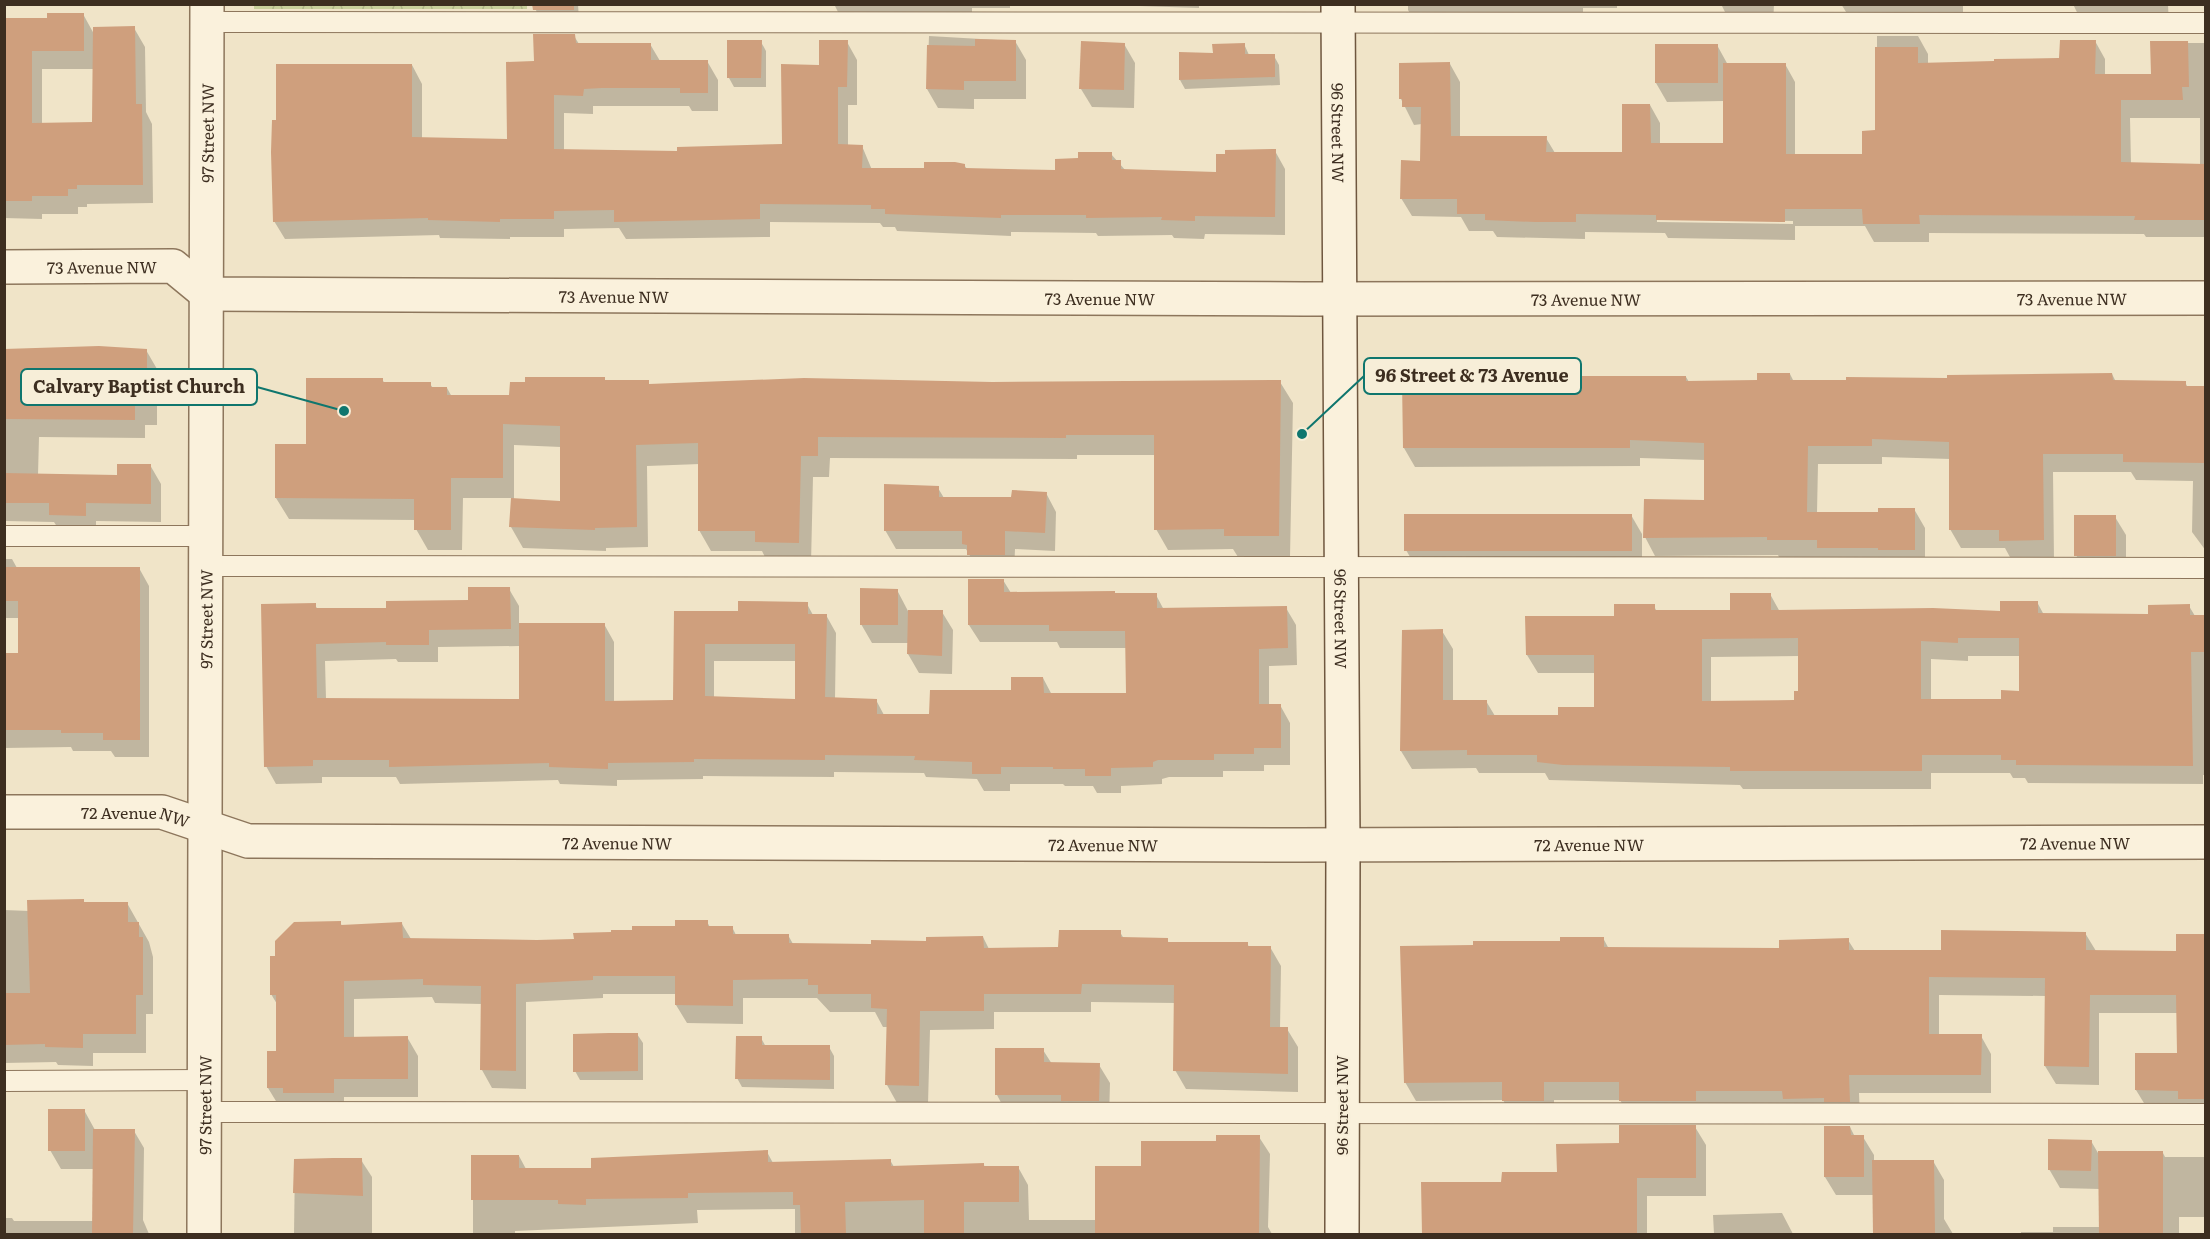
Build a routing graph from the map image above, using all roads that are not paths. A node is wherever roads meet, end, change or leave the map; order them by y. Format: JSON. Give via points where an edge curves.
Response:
{"nodes":[{"id":1,"x":207,"y":13,"type":"edge"},
{"id":2,"x":1338,"y":13,"type":"edge"},
{"id":3,"x":2205,"y":23,"type":"edge"},
{"id":4,"x":4,"y":267,"type":"edge"},
{"id":5,"x":207,"y":294,"type":"junction"},
{"id":6,"x":2205,"y":298,"type":"edge"},
{"id":7,"x":1339,"y":299,"type":"junction"},
{"id":8,"x":4,"y":536,"type":"edge"},
{"id":9,"x":206,"y":551,"type":"junction"},
{"id":10,"x":2205,"y":568,"type":"edge"},
{"id":11,"x":1341,"y":569,"type":"junction"},
{"id":12,"x":4,"y":812,"type":"edge"},
{"id":13,"x":207,"y":827,"type":"junction"},
{"id":14,"x":2205,"y":842,"type":"edge"},
{"id":15,"x":1343,"y":845,"type":"junction"},
{"id":16,"x":4,"y":1081,"type":"edge"},
{"id":17,"x":205,"y":1096,"type":"junction"},
{"id":18,"x":1340,"y":1113,"type":"junction"},
{"id":19,"x":2205,"y":1114,"type":"edge"},
{"id":20,"x":204,"y":1234,"type":"edge"},
{"id":21,"x":1341,"y":1234,"type":"edge"}],
"edges":[{"from":1,"to":2,"type":"lane"},
{"from":1,"to":5,"type":"street","name":"97 Street NW"},
{"from":2,"to":3,"type":"lane"},
{"from":2,"to":7,"type":"street","name":"96 Street NW"},
{"from":4,"to":5,"type":"street","name":"73 Avenue NW","via":[[173,266]]},
{"from":5,"to":7,"type":"street","name":"73 Avenue NW"},
{"from":5,"to":9,"type":"street","name":"97 Street NW"},
{"from":6,"to":7,"type":"street","name":"73 Avenue NW"},
{"from":7,"to":11,"type":"street","name":"96 Street NW"},
{"from":8,"to":9,"type":"lane"},
{"from":9,"to":11,"type":"lane"},
{"from":9,"to":13,"type":"street","name":"97 Street NW"},
{"from":10,"to":11,"type":"lane"},
{"from":11,"to":15,"type":"street","name":"96 Street NW"},
{"from":12,"to":13,"type":"street","name":"72 Avenue NW","via":[[162,812]]},
{"from":13,"to":15,"type":"street","name":"72 Avenue NW","via":[[248,841]]},
{"from":13,"to":17,"type":"street","name":"97 Street NW"},
{"from":14,"to":15,"type":"street","name":"72 Avenue NW"},
{"from":15,"to":18,"type":"street","name":"96 Street NW"},
{"from":16,"to":17,"type":"lane"},
{"from":17,"to":18,"type":"lane"},
{"from":17,"to":20,"type":"street","name":"97 Street NW"},
{"from":18,"to":19,"type":"lane"},
{"from":18,"to":21,"type":"street","name":"96 Street NW"}]}
